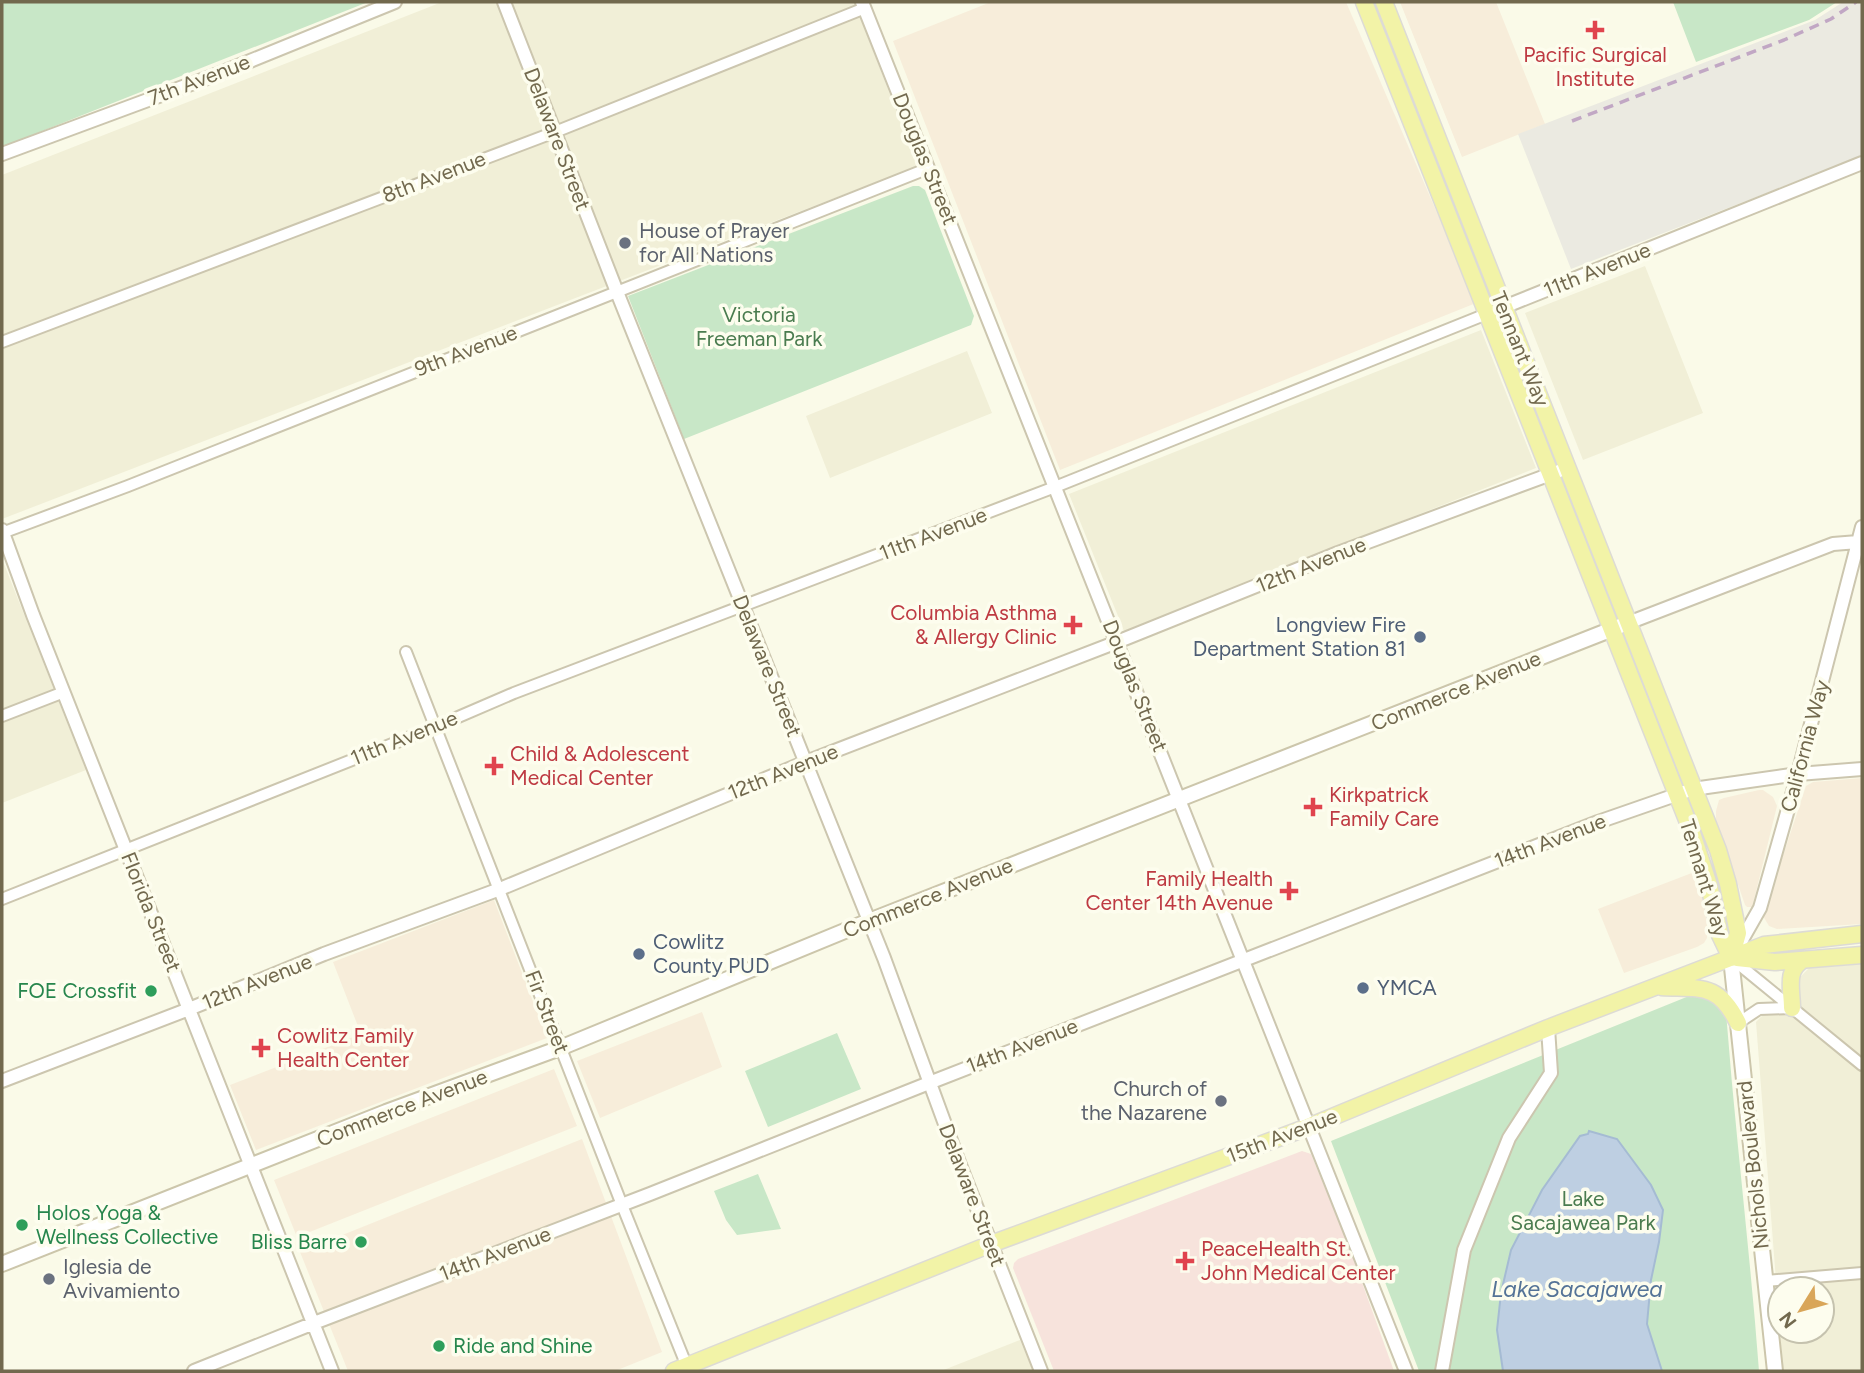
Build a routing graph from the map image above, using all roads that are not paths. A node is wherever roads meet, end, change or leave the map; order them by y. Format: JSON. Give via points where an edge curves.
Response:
{"nodes":[{"id":1,"x":395,"y":2,"type":"edge"},
{"id":2,"x":504,"y":2,"type":"edge"},
{"id":3,"x":1364,"y":2,"type":"edge"},
{"id":4,"x":1384,"y":2,"type":"edge"},
{"id":5,"x":864,"y":5,"type":"edge"},
{"id":6,"x":555,"y":132,"type":"junction"},
{"id":7,"x":2,"y":154,"type":"edge"},
{"id":8,"x":1862,"y":163,"type":"edge"},
{"id":9,"x":929,"y":168,"type":"junction"},
{"id":10,"x":617,"y":292,"type":"junction"},
{"id":11,"x":1504,"y":307,"type":"junction"},
{"id":12,"x":1487,"y":314,"type":"junction"},
{"id":13,"x":2,"y":342,"type":"edge"},
{"id":14,"x":1567,"y":468,"type":"junction"},
{"id":15,"x":1550,"y":474,"type":"junction"},
{"id":16,"x":1055,"y":487,"type":"junction"},
{"id":17,"x":1862,"y":527,"type":"edge"},
{"id":18,"x":2,"y":532,"type":"edge"},
{"id":19,"x":1858,"y":542,"type":"junction"},
{"id":20,"x":742,"y":607,"type":"junction"},
{"id":21,"x":1628,"y":623,"type":"junction"},
{"id":22,"x":1611,"y":629,"type":"junction"},
{"id":23,"x":1117,"y":642,"type":"junction"},
{"id":24,"x":406,"y":652,"type":"dead end"},
{"id":25,"x":64,"y":692,"type":"junction"},
{"id":26,"x":2,"y":716,"type":"edge"},
{"id":27,"x":435,"y":727,"type":"junction"},
{"id":28,"x":806,"y":762,"type":"junction"},
{"id":29,"x":1862,"y":769,"type":"edge"},
{"id":30,"x":1798,"y":774,"type":"junction"},
{"id":31,"x":1693,"y":789,"type":"junction"},
{"id":32,"x":1676,"y":794,"type":"junction"},
{"id":33,"x":1180,"y":800,"type":"junction"},
{"id":34,"x":126,"y":849,"type":"junction"},
{"id":35,"x":500,"y":888,"type":"junction"},
{"id":36,"x":2,"y":899,"type":"edge"},
{"id":37,"x":869,"y":921,"type":"junction"},
{"id":38,"x":1862,"y":934,"type":"edge"},
{"id":39,"x":1862,"y":955,"type":"edge"},
{"id":40,"x":1731,"y":958,"type":"junction"},
{"id":41,"x":1242,"y":960,"type":"junction"},
{"id":42,"x":1804,"y":960,"type":"junction"},
{"id":43,"x":1655,"y":987,"type":"junction"},
{"id":44,"x":1792,"y":1008,"type":"junction"},
{"id":45,"x":189,"y":1009,"type":"junction"},
{"id":46,"x":1738,"y":1023,"type":"junction"},
{"id":47,"x":1548,"y":1028,"type":"junction"},
{"id":48,"x":561,"y":1048,"type":"junction"},
{"id":49,"x":1862,"y":1065,"type":"edge"},
{"id":50,"x":2,"y":1081,"type":"edge"},
{"id":51,"x":929,"y":1083,"type":"junction"},
{"id":52,"x":1308,"y":1127,"type":"junction"},
{"id":53,"x":252,"y":1166,"type":"junction"},
{"id":54,"x":622,"y":1205,"type":"junction"},
{"id":55,"x":991,"y":1244,"type":"junction"},
{"id":56,"x":2,"y":1264,"type":"edge"},
{"id":57,"x":1862,"y":1273,"type":"edge"},
{"id":58,"x":1836,"y":1275,"type":"edge"},
{"id":59,"x":1766,"y":1281,"type":"edge"},
{"id":60,"x":314,"y":1324,"type":"junction"},
{"id":61,"x":1772,"y":1345,"type":"edge"},
{"id":62,"x":683,"y":1370,"type":"edge"},
{"id":63,"x":194,"y":1371,"type":"edge"},
{"id":64,"x":332,"y":1371,"type":"edge"},
{"id":65,"x":1041,"y":1371,"type":"edge"},
{"id":66,"x":1406,"y":1371,"type":"edge"},
{"id":67,"x":1441,"y":1371,"type":"edge"},
{"id":68,"x":1774,"y":1371,"type":"edge"}],
"edges":[{"from":1,"to":7,"type":"street","name":"7th Avenue"},
{"from":2,"to":6,"type":"street","name":"Delaware Street"},
{"from":3,"to":12,"type":"main road","name":"Tennant Way"},
{"from":4,"to":11,"type":"main road","name":"Tennant Way"},
{"from":5,"to":6,"type":"street","name":"8th Avenue"},
{"from":5,"to":9,"type":"street","name":"Douglas Street"},
{"from":6,"to":10,"type":"street","name":"Delaware Street"},
{"from":6,"to":13,"type":"street","name":"8th Avenue"},
{"from":8,"to":11,"type":"street","name":"11th Avenue"},
{"from":9,"to":10,"type":"street","name":"9th Avenue"},
{"from":9,"to":16,"type":"street","name":"Douglas Street"},
{"from":10,"to":18,"type":"street","name":"9th Avenue"},
{"from":10,"to":20,"type":"street","name":"Delaware Street"},
{"from":11,"to":12,"type":"street","name":"11th Avenue"},
{"from":11,"to":14,"type":"main road","name":"Tennant Way"},
{"from":12,"to":15,"type":"main road","name":"Tennant Way"},
{"from":12,"to":16,"type":"street","name":"11th Avenue"},
{"from":14,"to":15,"type":"street","name":"12th Avenue"},
{"from":14,"to":21,"type":"main road","name":"Tennant Way"},
{"from":15,"to":22,"type":"main road","name":"Tennant Way"},
{"from":15,"to":23,"type":"street","name":"12th Avenue"},
{"from":16,"to":20,"type":"street","name":"11th Avenue"},
{"from":16,"to":23,"type":"street","name":"Douglas Street"},
{"from":17,"to":19,"type":"street","name":"California Way"},
{"from":18,"to":25,"type":"street","name":"Florida Street"},
{"from":19,"to":21,"type":"street","name":"Commerce Avenue","via":[[1833,544]]},
{"from":19,"to":30,"type":"street","name":"California Way"},
{"from":20,"to":27,"type":"street","name":"11th Avenue"},
{"from":20,"to":28,"type":"street","name":"Delaware Street"},
{"from":21,"to":22,"type":"main road","name":"Commerce Avenue"},
{"from":21,"to":31,"type":"main road","name":"Tennant Way"},
{"from":22,"to":32,"type":"main road","name":"Tennant Way"},
{"from":22,"to":33,"type":"main road","name":"Commerce Avenue"},
{"from":23,"to":28,"type":"street","name":"12th Avenue"},
{"from":23,"to":33,"type":"street","name":"Douglas Street"},
{"from":24,"to":27,"type":"street","name":"Fir Street"},
{"from":25,"to":26,"type":"street"},
{"from":25,"to":34,"type":"street","name":"Florida Street"},
{"from":27,"to":34,"type":"street","name":"11th Avenue"},
{"from":27,"to":35,"type":"street","name":"Fir Street"},
{"from":28,"to":35,"type":"street","name":"12th Avenue"},
{"from":28,"to":37,"type":"street","name":"Delaware Street"},
{"from":29,"to":30,"type":"street","name":"14th Avenue"},
{"from":30,"to":31,"type":"street","name":"14th Avenue"},
{"from":30,"to":40,"type":"street","name":"California Way","via":[[1760,908]]},
{"from":31,"to":32,"type":"street","name":"14th Avenue"},
{"from":31,"to":40,"type":"main road","name":"Tennant Way","via":[[1728,884],[1738,933]]},
{"from":32,"to":40,"type":"main road","name":"Tennant Way"},
{"from":32,"to":41,"type":"street","name":"14th Avenue"},
{"from":33,"to":37,"type":"main road","name":"Commerce Avenue"},
{"from":33,"to":41,"type":"street","name":"Douglas Street"},
{"from":34,"to":36,"type":"street","name":"11th Avenue"},
{"from":34,"to":45,"type":"street","name":"Florida Street"},
{"from":35,"to":45,"type":"street","name":"12th Avenue"},
{"from":35,"to":48,"type":"street","name":"Fir Street"},
{"from":37,"to":48,"type":"main road","name":"Commerce Avenue"},
{"from":37,"to":51,"type":"street","name":"Delaware Street"},
{"from":38,"to":40,"type":"main road","name":"15th Avenue","via":[[1764,945]]},
{"from":39,"to":42,"type":"main road"},
{"from":40,"to":42,"type":"main road"},
{"from":40,"to":43,"type":"main road","name":"15th Avenue"},
{"from":40,"to":44,"type":"street"},
{"from":40,"to":46,"type":"main road","name":"Nichols Boulevard"},
{"from":41,"to":51,"type":"street","name":"14th Avenue"},
{"from":41,"to":52,"type":"street","name":"Douglas Street"},
{"from":42,"to":44,"type":"main road","via":[[1793,968]]},
{"from":43,"to":46,"type":"main road","via":[[1709,990],[1726,1001]]},
{"from":43,"to":47,"type":"main road","name":"15th Avenue"},
{"from":44,"to":46,"type":"street","via":[[1759,1009]]},
{"from":44,"to":49,"type":"street"},
{"from":45,"to":50,"type":"street","name":"12th Avenue"},
{"from":45,"to":53,"type":"street","name":"Florida Street"},
{"from":46,"to":59,"type":"main road","name":"Nichols Boulevard"},
{"from":47,"to":52,"type":"main road","name":"15th Avenue"},
{"from":47,"to":67,"type":"street","via":[[1552,1073],[1509,1138],[1464,1250]]},
{"from":48,"to":53,"type":"main road","name":"Commerce Avenue"},
{"from":48,"to":54,"type":"street","name":"Fir Street"},
{"from":51,"to":54,"type":"street","name":"14th Avenue"},
{"from":51,"to":55,"type":"street","name":"Delaware Street"},
{"from":52,"to":55,"type":"main road","name":"15th Avenue"},
{"from":52,"to":66,"type":"street","name":"Douglas Street"},
{"from":53,"to":56,"type":"main road","name":"Commerce Avenue"},
{"from":53,"to":60,"type":"street","name":"Florida Street"},
{"from":54,"to":60,"type":"street","name":"14th Avenue"},
{"from":54,"to":62,"type":"street","name":"Fir Street"},
{"from":55,"to":62,"type":"main road","name":"15th Avenue"},
{"from":55,"to":65,"type":"street","name":"Delaware Street"},
{"from":57,"to":58,"type":"street"},
{"from":60,"to":63,"type":"street","name":"14th Avenue"},
{"from":60,"to":64,"type":"street","name":"Florida Street"},
{"from":61,"to":68,"type":"main road","name":"Nichols Boulevard"}]}
